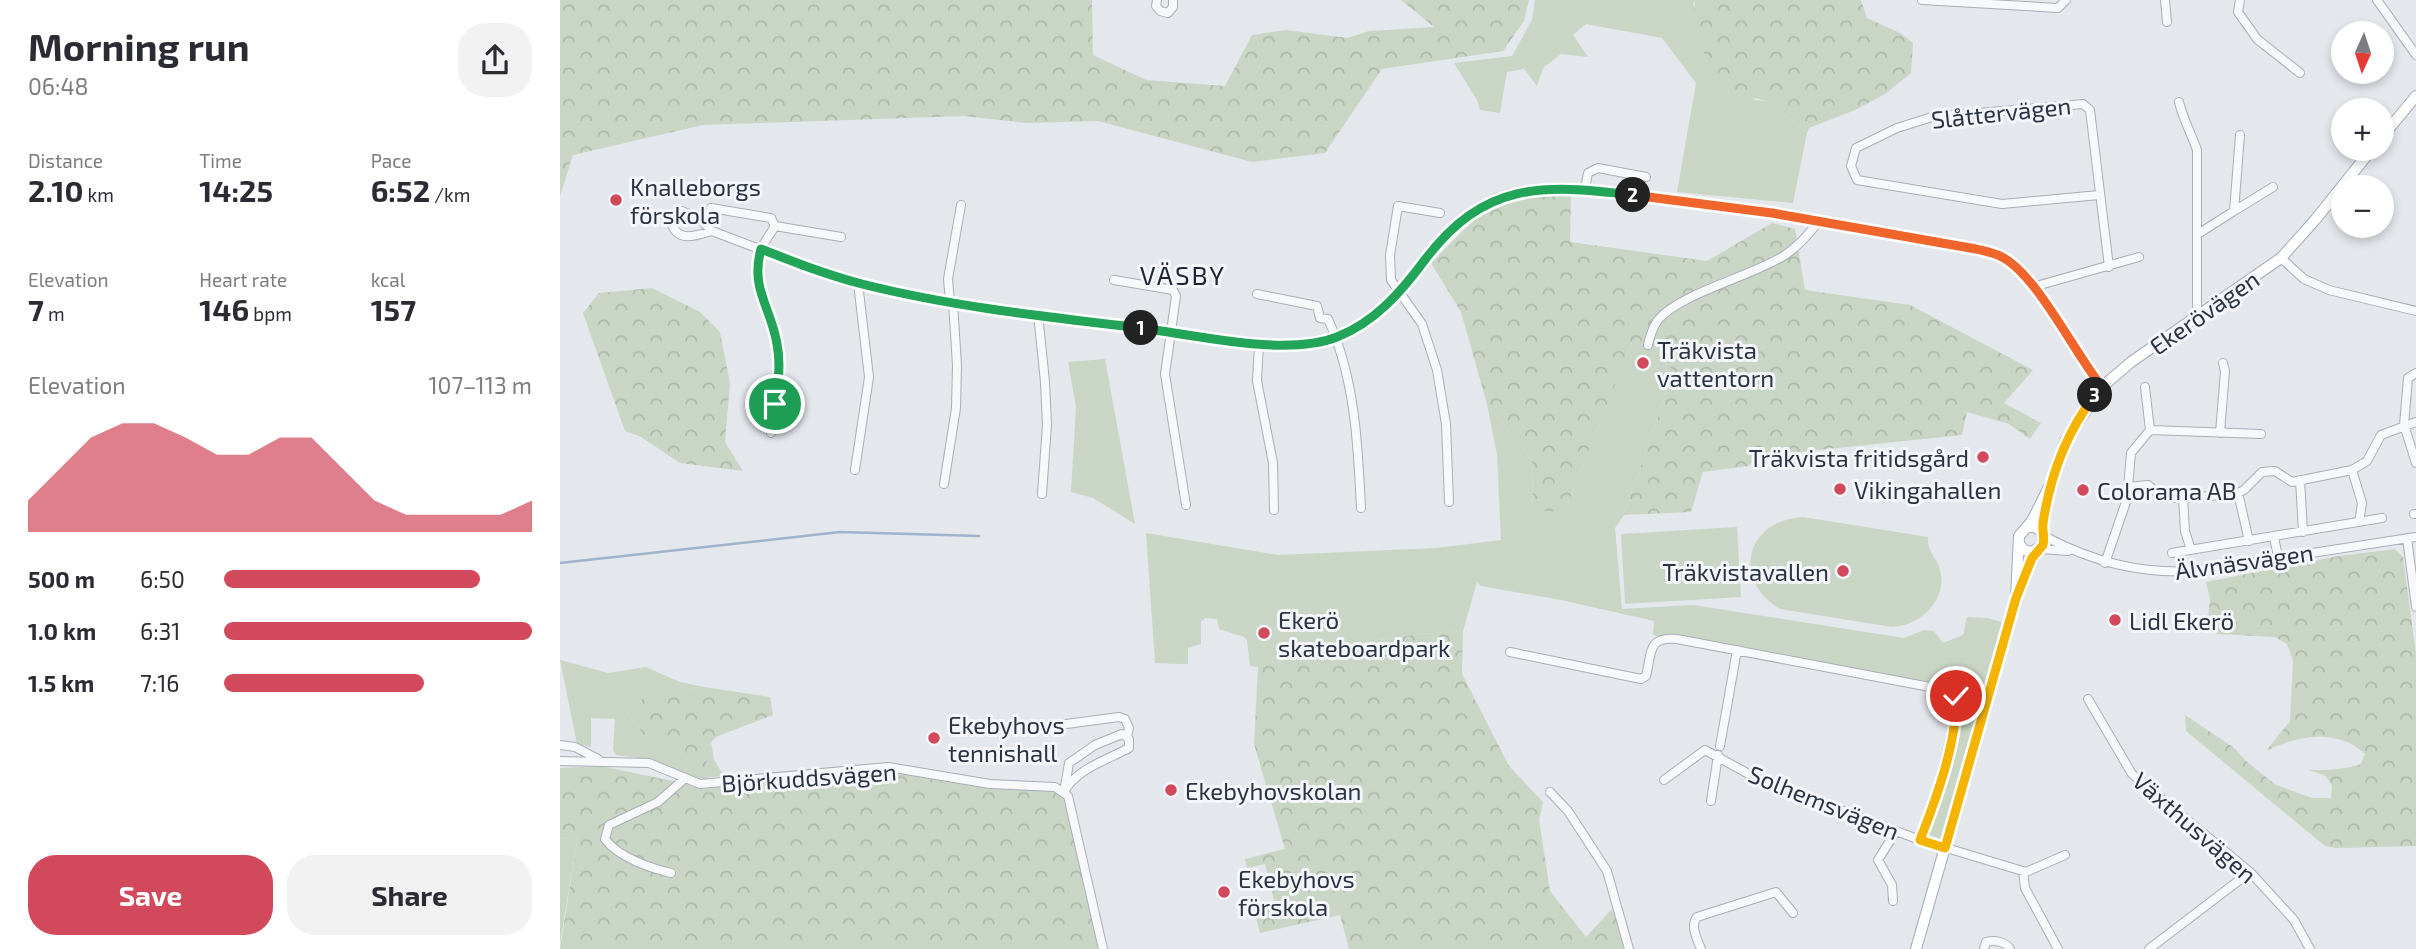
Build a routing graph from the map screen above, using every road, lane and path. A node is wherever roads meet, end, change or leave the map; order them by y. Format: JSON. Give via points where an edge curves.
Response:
{"nodes":[{"id":1,"x":1157,"y":0,"type":"edge"},
{"id":2,"x":1173,"y":0,"type":"edge"},
{"id":3,"x":1922,"y":0,"type":"edge"},
{"id":4,"x":2066,"y":0,"type":"edge"},
{"id":5,"x":2165,"y":0,"type":"edge"},
{"id":6,"x":2240,"y":0,"type":"edge"},
{"id":7,"x":2377,"y":0,"type":"edge"},
{"id":8,"x":2167,"y":22,"type":"dead end"},
{"id":9,"x":2416,"y":55,"type":"edge"},
{"id":10,"x":2300,"y":73,"type":"dead end"},
{"id":11,"x":2416,"y":96,"type":"edge"},
{"id":12,"x":2179,"y":102,"type":"dead end"},
{"id":13,"x":2394,"y":122,"type":"edge"},
{"id":14,"x":2240,"y":135,"type":"dead end"},
{"id":15,"x":2362,"y":161,"type":"edge"},
{"id":16,"x":1646,"y":177,"type":"dead end"},
{"id":17,"x":2273,"y":187,"type":"dead end"},
{"id":18,"x":1585,"y":189,"type":"junction"},
{"id":19,"x":2099,"y":195,"type":"junction"},
{"id":20,"x":961,"y":205,"type":"dead end"},
{"id":21,"x":711,"y":208,"type":"dead end"},
{"id":22,"x":2234,"y":211,"type":"junction"},
{"id":23,"x":1440,"y":213,"type":"dead end"},
{"id":24,"x":1819,"y":221,"type":"junction"},
{"id":25,"x":775,"y":226,"type":"junction"},
{"id":26,"x":712,"y":231,"type":"junction"},
{"id":27,"x":2197,"y":234,"type":"junction"},
{"id":28,"x":841,"y":237,"type":"dead end"},
{"id":29,"x":761,"y":249,"type":"junction"},
{"id":30,"x":2139,"y":257,"type":"dead end"},
{"id":31,"x":2281,"y":258,"type":"junction"},
{"id":32,"x":2109,"y":267,"type":"junction"},
{"id":33,"x":1114,"y":280,"type":"dead end"},
{"id":34,"x":859,"y":283,"type":"junction"},
{"id":35,"x":2033,"y":287,"type":"junction"},
{"id":36,"x":1400,"y":293,"type":"junction"},
{"id":37,"x":1257,"y":294,"type":"dead end"},
{"id":38,"x":952,"y":303,"type":"junction"},
{"id":39,"x":2416,"y":311,"type":"edge"},
{"id":40,"x":1038,"y":314,"type":"junction"},
{"id":41,"x":2200,"y":315,"type":"junction"},
{"id":42,"x":1170,"y":332,"type":"junction"},
{"id":43,"x":1336,"y":337,"type":"junction"},
{"id":44,"x":1259,"y":344,"type":"junction"},
{"id":45,"x":1648,"y":345,"type":"dead end"},
{"id":46,"x":2223,"y":363,"type":"dead end"},
{"id":47,"x":2416,"y":373,"type":"edge"},
{"id":48,"x":2102,"y":387,"type":"junction"},
{"id":49,"x":2146,"y":387,"type":"dead end"},
{"id":50,"x":2416,"y":422,"type":"edge"},
{"id":51,"x":2404,"y":425,"type":"junction"},
{"id":52,"x":2150,"y":430,"type":"junction"},
{"id":53,"x":771,"y":433,"type":"dead end"},
{"id":54,"x":2220,"y":433,"type":"junction"},
{"id":55,"x":2261,"y":434,"type":"dead end"},
{"id":56,"x":2416,"y":463,"type":"edge"},
{"id":57,"x":855,"y":470,"type":"dead end"},
{"id":58,"x":2352,"y":470,"type":"junction"},
{"id":59,"x":2300,"y":480,"type":"junction"},
{"id":60,"x":2051,"y":483,"type":"junction"},
{"id":61,"x":944,"y":484,"type":"dead end"},
{"id":62,"x":2128,"y":487,"type":"junction"},
{"id":63,"x":2238,"y":493,"type":"junction"},
{"id":64,"x":1042,"y":494,"type":"dead end"},
{"id":65,"x":2183,"y":498,"type":"junction"},
{"id":66,"x":1449,"y":502,"type":"dead end"},
{"id":67,"x":1186,"y":505,"type":"dead end"},
{"id":68,"x":1360,"y":508,"type":"dead end"},
{"id":69,"x":1275,"y":510,"type":"dead end"},
{"id":70,"x":2382,"y":517,"type":"dead end"},
{"id":71,"x":2359,"y":522,"type":"junction"},
{"id":72,"x":2027,"y":527,"type":"junction"},
{"id":73,"x":2303,"y":532,"type":"junction"},
{"id":74,"x":2043,"y":534,"type":"junction"},
{"id":75,"x":2274,"y":537,"type":"junction"},
{"id":76,"x":2412,"y":537,"type":"edge"},
{"id":77,"x":2249,"y":541,"type":"junction"},
{"id":78,"x":2019,"y":544,"type":"junction"},
{"id":79,"x":2038,"y":550,"type":"junction"},
{"id":80,"x":2191,"y":550,"type":"junction"},
{"id":81,"x":2074,"y":551,"type":"junction"},
{"id":82,"x":2172,"y":553,"type":"dead end"},
{"id":83,"x":2278,"y":557,"type":"junction"},
{"id":84,"x":2105,"y":563,"type":"junction"},
{"id":85,"x":2016,"y":598,"type":"junction"},
{"id":86,"x":2416,"y":607,"type":"edge"},
{"id":87,"x":1737,"y":650,"type":"junction"},
{"id":88,"x":1510,"y":652,"type":"dead end"},
{"id":89,"x":2088,"y":699,"type":"dead end"},
{"id":90,"x":1051,"y":726,"type":"dead end"},
{"id":91,"x":1127,"y":737,"type":"junction"},
{"id":92,"x":560,"y":745,"type":"edge"},
{"id":93,"x":1720,"y":746,"type":"dead end"},
{"id":94,"x":1718,"y":755,"type":"junction"},
{"id":95,"x":601,"y":760,"type":"junction"},
{"id":96,"x":560,"y":761,"type":"edge"},
{"id":97,"x":684,"y":779,"type":"junction"},
{"id":98,"x":1664,"y":780,"type":"dead end"},
{"id":99,"x":1064,"y":792,"type":"junction"},
{"id":100,"x":1549,"y":792,"type":"dead end"},
{"id":101,"x":1711,"y":801,"type":"dead end"},
{"id":102,"x":1896,"y":831,"type":"junction"},
{"id":103,"x":1920,"y":840,"type":"junction"},
{"id":104,"x":1945,"y":848,"type":"junction"},
{"id":105,"x":2064,"y":855,"type":"dead end"},
{"id":106,"x":2022,"y":871,"type":"junction"},
{"id":107,"x":2250,"y":872,"type":"junction"},
{"id":108,"x":671,"y":873,"type":"dead end"},
{"id":109,"x":1893,"y":901,"type":"dead end"},
{"id":110,"x":1793,"y":913,"type":"dead end"},
{"id":111,"x":1103,"y":949,"type":"edge"},
{"id":112,"x":1629,"y":949,"type":"edge"},
{"id":113,"x":1701,"y":949,"type":"edge"},
{"id":114,"x":1916,"y":949,"type":"edge"},
{"id":115,"x":1984,"y":949,"type":"edge"},
{"id":116,"x":2010,"y":949,"type":"edge"},
{"id":117,"x":2058,"y":949,"type":"edge"},
{"id":118,"x":2149,"y":949,"type":"edge"},
{"id":119,"x":2310,"y":949,"type":"edge"}],
"edges":[{"from":1,"to":2,"type":"street","via":[[1160,12],[1168,13]]},
{"from":3,"to":4,"type":"street","via":[[2058,8]]},
{"from":5,"to":8,"type":"street"},
{"from":6,"to":10,"type":"street","via":[[2238,12],[2257,39]]},
{"from":7,"to":9,"type":"street"},
{"from":11,"to":13,"type":"main road"},
{"from":12,"to":27,"type":"street","via":[[2197,150]]},
{"from":14,"to":22,"type":"street"},
{"from":15,"to":31,"type":"main road","name":"Ekerövägen"},
{"from":16,"to":18,"type":"street","via":[[1598,168],[1588,173]]},
{"from":17,"to":22,"type":"street"},
{"from":18,"to":24,"type":"street"},
{"from":18,"to":36,"type":"street","via":[[1540,188],[1494,200],[1467,215],[1442,237]]},
{"from":19,"to":19,"type":"street","name":"Slåttervägen","via":[[2090,110],[2083,104],[1932,117],[1856,149],[1851,166],[1857,180],[2002,204]]},
{"from":19,"to":32,"type":"street","name":"Slåttervägen"},
{"from":20,"to":38,"type":"street","via":[[948,279]]},
{"from":21,"to":25,"type":"street","via":[[771,218]]},
{"from":22,"to":27,"type":"street"},
{"from":23,"to":36,"type":"street","via":[[1398,206],[1390,255],[1391,280]]},
{"from":24,"to":35,"type":"street","via":[[2002,256]]},
{"from":24,"to":45,"type":"street","via":[[1804,241],[1784,256],[1672,309],[1659,319]]},
{"from":25,"to":28,"type":"street"},
{"from":25,"to":29,"type":"street"},
{"from":26,"to":26,"type":"street","via":[[699,218],[682,211],[672,225],[680,235],[689,237]]},
{"from":26,"to":29,"type":"street"},
{"from":27,"to":41,"type":"street"},
{"from":29,"to":34,"type":"street"},
{"from":29,"to":53,"type":"street","via":[[756,279],[778,353]]},
{"from":30,"to":32,"type":"street"},
{"from":31,"to":39,"type":"street","via":[[2304,279],[2329,289]]},
{"from":31,"to":41,"type":"main road","name":"Ekerövägen"},
{"from":32,"to":35,"type":"street"},
{"from":33,"to":42,"type":"street","via":[[1172,290],[1176,296]]},
{"from":34,"to":38,"type":"street"},
{"from":34,"to":57,"type":"street","via":[[869,377]]},
{"from":35,"to":48,"type":"street"},
{"from":36,"to":43,"type":"street","via":[[1371,318]]},
{"from":36,"to":66,"type":"street","via":[[1422,324],[1437,370],[1446,424]]},
{"from":37,"to":43,"type":"street","via":[[1317,306],[1320,318],[1328,320]]},
{"from":38,"to":40,"type":"street"},
{"from":38,"to":61,"type":"street","via":[[956,408]]},
{"from":40,"to":42,"type":"street"},
{"from":40,"to":64,"type":"street","via":[[1047,425]]},
{"from":41,"to":48,"type":"main road","name":"Ekerövägen"},
{"from":42,"to":44,"type":"street"},
{"from":42,"to":67,"type":"street","via":[[1165,374]]},
{"from":43,"to":44,"type":"street","via":[[1298,344]]},
{"from":43,"to":68,"type":"street","via":[[1352,397]]},
{"from":44,"to":69,"type":"street","via":[[1257,381],[1273,463]]},
{"from":46,"to":54,"type":"street"},
{"from":47,"to":51,"type":"street","via":[[2408,378]]},
{"from":48,"to":60,"type":"main road","name":"Ekerövägen","via":[[2066,440]]},
{"from":49,"to":52,"type":"street"},
{"from":50,"to":51,"type":"street"},
{"from":51,"to":56,"type":"street"},
{"from":51,"to":58,"type":"street","via":[[2381,435],[2367,461]]},
{"from":52,"to":54,"type":"street"},
{"from":52,"to":62,"type":"street","via":[[2131,453]]},
{"from":54,"to":55,"type":"street"},
{"from":58,"to":59,"type":"street"},
{"from":58,"to":71,"type":"street","via":[[2362,503]]},
{"from":59,"to":63,"type":"street","via":[[2292,482],[2275,471],[2262,471]]},
{"from":59,"to":73,"type":"street"},
{"from":60,"to":72,"type":"main road","name":"Ekerövägen"},
{"from":60,"to":74,"type":"main road","name":"Ekerövägen"},
{"from":62,"to":65,"type":"street","via":[[2148,485],[2163,498]]},
{"from":62,"to":84,"type":"street"},
{"from":63,"to":65,"type":"street"},
{"from":63,"to":77,"type":"street"},
{"from":65,"to":80,"type":"street"},
{"from":70,"to":71,"type":"street"},
{"from":71,"to":73,"type":"street"},
{"from":72,"to":74,"type":"main road"},
{"from":72,"to":78,"type":"main road","via":[[2020,532]]},
{"from":73,"to":75,"type":"street"},
{"from":74,"to":79,"type":"main road"},
{"from":74,"to":81,"type":"street","name":"Älvnäsvägen"},
{"from":75,"to":77,"type":"street"},
{"from":75,"to":83,"type":"street"},
{"from":76,"to":83,"type":"street","name":"Älvnäsvägen"},
{"from":76,"to":86,"type":"street"},
{"from":77,"to":80,"type":"street"},
{"from":78,"to":79,"type":"main road","via":[[2027,551]]},
{"from":78,"to":85,"type":"main road"},
{"from":79,"to":81,"type":"street","name":"Älvnäsvägen"},
{"from":79,"to":85,"type":"main road"},
{"from":80,"to":82,"type":"street"},
{"from":81,"to":84,"type":"street","name":"Älvnäsvägen"},
{"from":83,"to":84,"type":"street","name":"Älvnäsvägen","via":[[2167,572]]},
{"from":85,"to":104,"type":"main road"},
{"from":87,"to":88,"type":"street","via":[[1664,638],[1651,648],[1646,676],[1641,680]]},
{"from":87,"to":93,"type":"street"},
{"from":87,"to":103,"type":"street","via":[[1951,691],[1956,696],[1940,788]]},
{"from":89,"to":107,"type":"street","name":"Växthusvägen","via":[[2132,774]]},
{"from":90,"to":91,"type":"street","via":[[1119,717],[1129,728]]},
{"from":91,"to":99,"type":"street","via":[[1129,748],[1082,773]]},
{"from":91,"to":99,"type":"street","via":[[1122,734],[1095,745],[1069,762]]},
{"from":92,"to":95,"type":"street","name":"Björkuddsvägen"},
{"from":94,"to":98,"type":"street","name":"Solhemsvägen","via":[[1706,750]]},
{"from":94,"to":101,"type":"street"},
{"from":94,"to":102,"type":"street","name":"Solhemsvägen","via":[[1756,778]]},
{"from":95,"to":96,"type":"street"},
{"from":95,"to":97,"type":"street","name":"Björkuddsvägen","via":[[649,763]]},
{"from":97,"to":99,"type":"street","name":"Björkuddsvägen","via":[[700,784],[888,767],[990,784],[1055,787]]},
{"from":97,"to":108,"type":"street","via":[[658,802],[609,825],[606,839],[612,848]]},
{"from":99,"to":111,"type":"street"},
{"from":100,"to":112,"type":"street","via":[[1568,811],[1607,871]]},
{"from":102,"to":103,"type":"street","name":"Solhemsvägen"},
{"from":102,"to":109,"type":"street","via":[[1878,860],[1892,885]]},
{"from":103,"to":104,"type":"street","name":"Solhemsvägen"},
{"from":104,"to":106,"type":"street","name":"Solhemsvägen"},
{"from":104,"to":114,"type":"main road"},
{"from":105,"to":106,"type":"street"},
{"from":106,"to":117,"type":"street","via":[[2025,888]]},
{"from":107,"to":118,"type":"street"},
{"from":107,"to":119,"type":"street","name":"Växthusvägen","via":[[2294,920]]},
{"from":110,"to":113,"type":"street","via":[[1776,892],[1697,917],[1693,927]]},
{"from":115,"to":116,"type":"street","via":[[1986,942],[1995,940]]}]}
